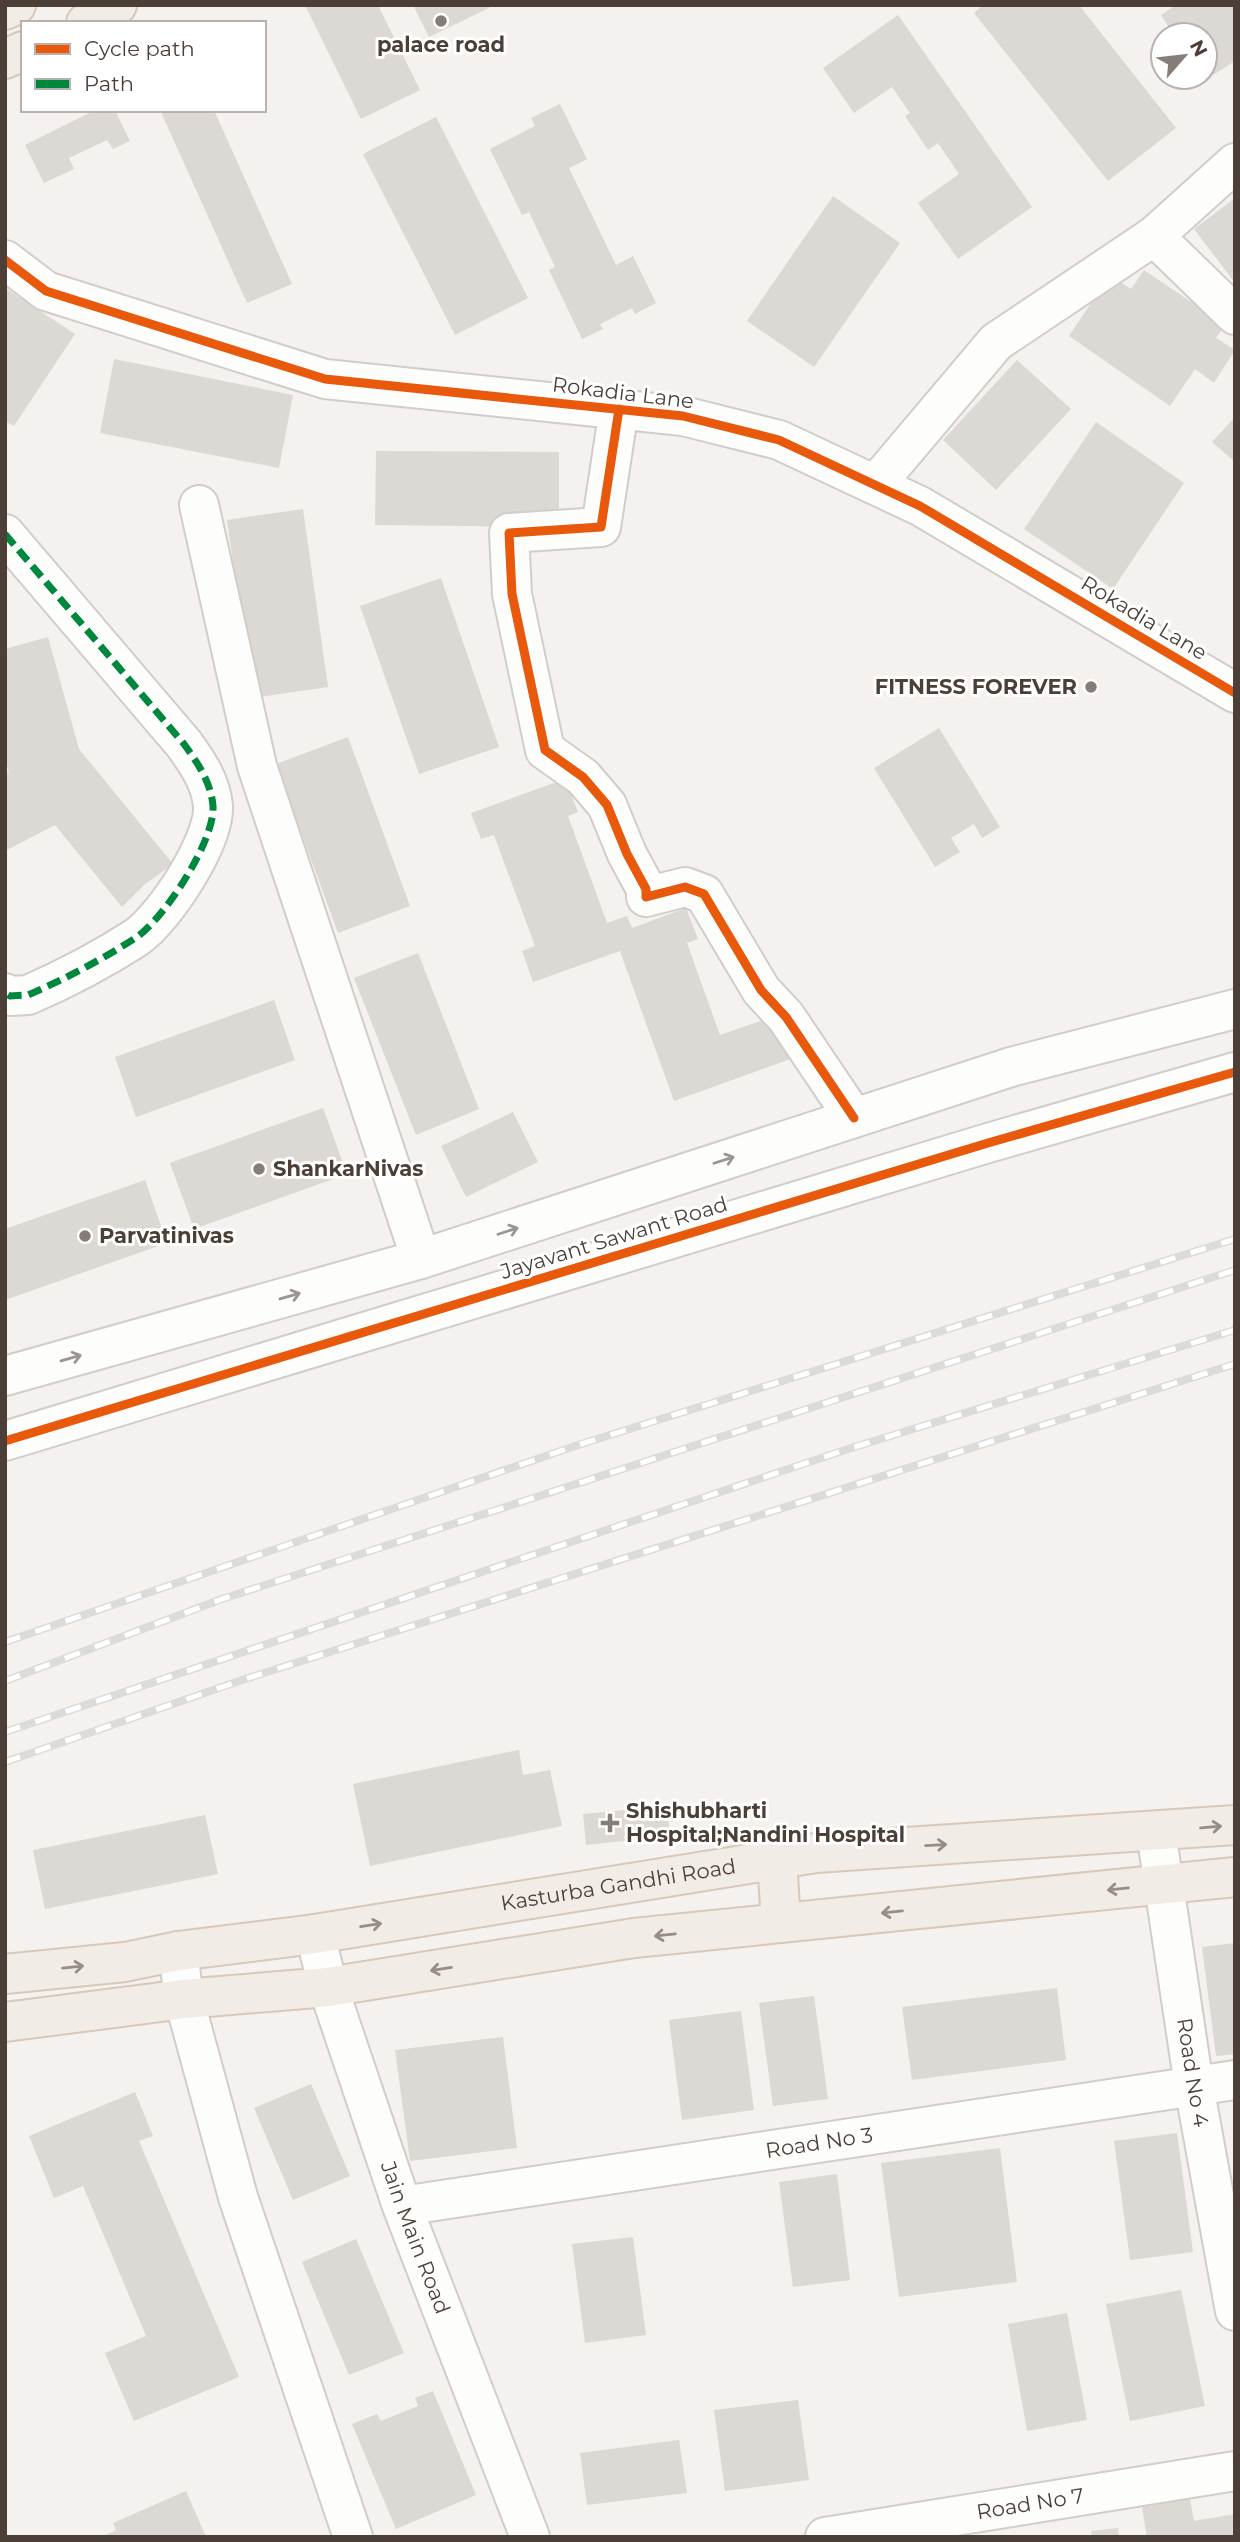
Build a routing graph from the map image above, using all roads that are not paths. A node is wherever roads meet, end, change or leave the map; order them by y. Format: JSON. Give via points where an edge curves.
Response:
{"nodes":[{"id":1,"x":16,"y":5,"type":"edge"},
{"id":2,"x":117,"y":5,"type":"edge"},
{"id":3,"x":5,"y":10,"type":"edge"},
{"id":4,"x":89,"y":21,"type":"edge"},
{"id":5,"x":21,"y":52,"type":"edge"},
{"id":6,"x":5,"y":59,"type":"edge"},
{"id":7,"x":1235,"y":163,"type":"edge"},
{"id":8,"x":1154,"y":236,"type":"junction"},
{"id":9,"x":5,"y":260,"type":"edge"},
{"id":10,"x":1235,"y":315,"type":"edge"},
{"id":11,"x":619,"y":409,"type":"junction"},
{"id":12,"x":876,"y":484,"type":"junction"},
{"id":13,"x":199,"y":505,"type":"dead end"},
{"id":14,"x":5,"y":534,"type":"edge"},
{"id":15,"x":1235,"y":693,"type":"edge"},
{"id":16,"x":5,"y":993,"type":"edge"},
{"id":17,"x":1235,"y":1009,"type":"edge"},
{"id":18,"x":1235,"y":1072,"type":"edge"},
{"id":19,"x":853,"y":1118,"type":"junction"},
{"id":20,"x":421,"y":1259,"type":"junction"},
{"id":21,"x":5,"y":1376,"type":"edge"},
{"id":22,"x":5,"y":1441,"type":"edge"},
{"id":23,"x":1235,"y":1825,"type":"edge"},
{"id":24,"x":1156,"y":1832,"type":"junction"},
{"id":25,"x":777,"y":1859,"type":"junction"},
{"id":26,"x":1235,"y":1877,"type":"edge"},
{"id":27,"x":1164,"y":1885,"type":"junction"},
{"id":28,"x":780,"y":1923,"type":"junction"},
{"id":29,"x":315,"y":1934,"type":"junction"},
{"id":30,"x":178,"y":1951,"type":"junction"},
{"id":31,"x":5,"y":1974,"type":"edge"},
{"id":32,"x":328,"y":1987,"type":"junction"},
{"id":33,"x":184,"y":1999,"type":"junction"},
{"id":34,"x":5,"y":2022,"type":"edge"},
{"id":35,"x":1235,"y":2080,"type":"edge"},
{"id":36,"x":1194,"y":2086,"type":"junction"},
{"id":37,"x":402,"y":2206,"type":"junction"},
{"id":38,"x":1235,"y":2311,"type":"edge"},
{"id":39,"x":1235,"y":2472,"type":"edge"},
{"id":40,"x":353,"y":2537,"type":"edge"},
{"id":41,"x":530,"y":2537,"type":"edge"},
{"id":42,"x":825,"y":2537,"type":"edge"}],
"edges":[{"from":1,"to":3,"type":"main road"},
{"from":2,"to":4,"type":"main road"},
{"from":5,"to":6,"type":"main road"},
{"from":7,"to":8,"type":"street"},
{"from":8,"to":10,"type":"street"},
{"from":8,"to":12,"type":"street","via":[[996,342]]},
{"from":9,"to":11,"type":"street","name":"Rokadia Lane","via":[[46,291],[325,379]]},
{"from":11,"to":12,"type":"street","name":"Rokadia Lane","via":[[683,416],[779,440]]},
{"from":11,"to":19,"type":"street","via":[[601,527],[509,533],[512,594],[545,750],[583,777],[607,805],[646,897],[685,887],[704,894],[761,990],[786,1017]]},
{"from":12,"to":15,"type":"street","name":"Rokadia Lane","via":[[932,512]]},
{"from":13,"to":20,"type":"street","via":[[257,766]]},
{"from":14,"to":16,"type":"street","via":[[184,744],[207,782],[213,806],[211,828],[179,891],[139,935],[28,995]]},
{"from":17,"to":19,"type":"street","name":"Jayavant Sawant Road","via":[[1011,1068]]},
{"from":18,"to":22,"type":"street","name":"Jayavant Sawant Road"},
{"from":20,"to":19,"type":"street","name":"Jayavant Sawant Road","one_way":true},
{"from":21,"to":20,"type":"street","name":"Jayavant Sawant Road","one_way":true},
{"from":24,"to":23,"type":"main road","name":"Kasturba Gandhi Road","one_way":true},
{"from":25,"to":24,"type":"main road","name":"Kasturba Gandhi Road","one_way":true},
{"from":24,"to":27,"type":"street","name":"Road No 4"},
{"from":25,"to":28,"type":"main road"},
{"from":29,"to":25,"type":"main road","name":"Kasturba Gandhi Road","one_way":true},
{"from":26,"to":27,"type":"main road"},
{"from":27,"to":28,"type":"main road","one_way":true},
{"from":27,"to":36,"type":"street","name":"Road No 4"},
{"from":28,"to":32,"type":"main road","one_way":true,"via":[[634,1938]]},
{"from":29,"to":30,"type":"main road","name":"Kasturba Gandhi Road"},
{"from":29,"to":32,"type":"street","name":"Jain Main Road"},
{"from":31,"to":30,"type":"main road","name":"Kasturba Gandhi Road","one_way":true,"via":[[125,1962]]},
{"from":30,"to":33,"type":"street"},
{"from":32,"to":33,"type":"main road"},
{"from":32,"to":37,"type":"street","name":"Jain Main Road"},
{"from":33,"to":34,"type":"main road"},
{"from":33,"to":40,"type":"street","via":[[238,2197]]},
{"from":35,"to":36,"type":"street","name":"Road No 3"},
{"from":36,"to":37,"type":"street","name":"Road No 3"},
{"from":36,"to":38,"type":"street","name":"Road No 4"},
{"from":37,"to":41,"type":"street","name":"Jain Main Road"},
{"from":39,"to":42,"type":"street","name":"Road No 7"}]}
